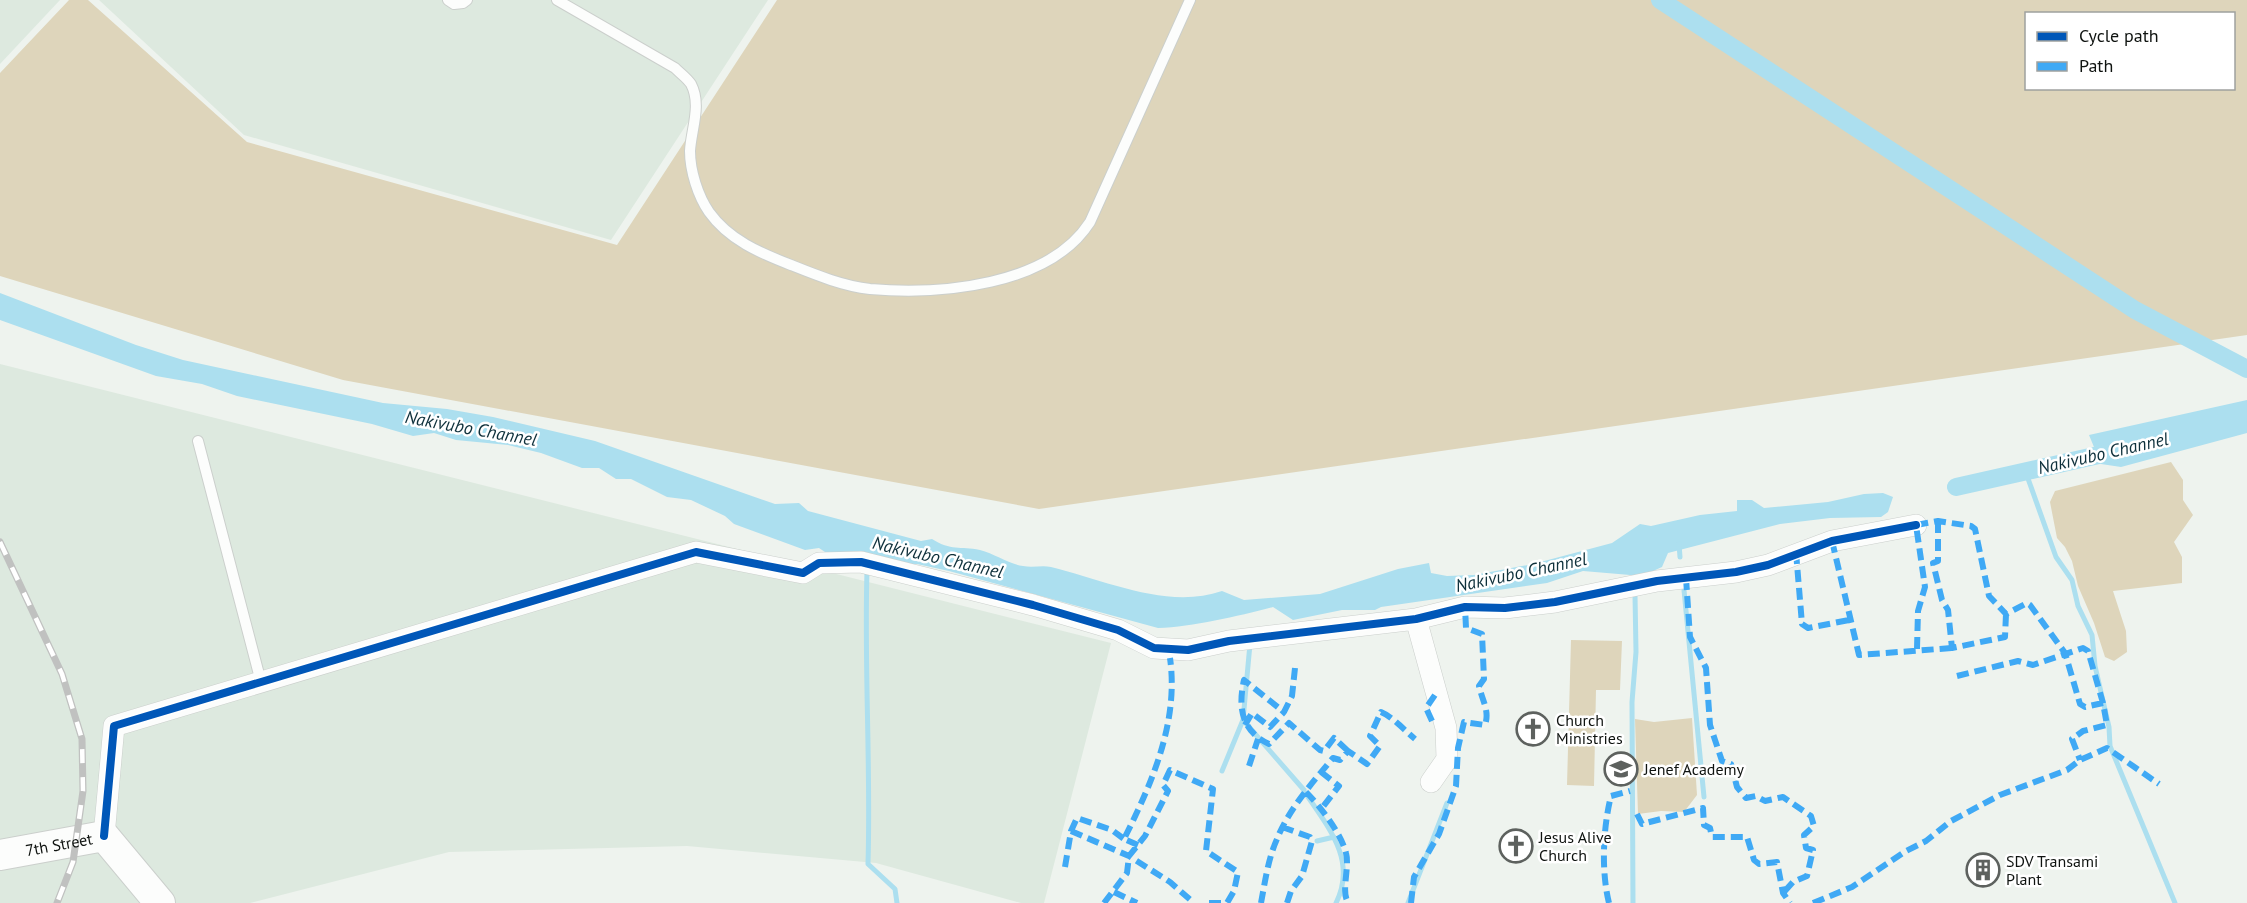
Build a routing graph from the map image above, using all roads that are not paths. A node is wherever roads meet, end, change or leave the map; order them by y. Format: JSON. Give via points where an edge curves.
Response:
{"nodes":[{"id":1,"x":448,"y":0,"type":"edge"},
{"id":2,"x":467,"y":0,"type":"edge"},
{"id":3,"x":557,"y":0,"type":"edge"},
{"id":4,"x":1190,"y":0,"type":"edge"},
{"id":5,"x":198,"y":441,"type":"dead end"},
{"id":6,"x":1916,"y":525,"type":"dead end"},
{"id":7,"x":1416,"y":619,"type":"junction"},
{"id":8,"x":261,"y":682,"type":"junction"},
{"id":9,"x":1431,"y":782,"type":"dead end"},
{"id":10,"x":104,"y":836,"type":"junction"},
{"id":11,"x":0,"y":855,"type":"edge"},
{"id":12,"x":160,"y":903,"type":"edge"}],
"edges":[{"from":1,"to":2,"type":"lane","via":[[454,4]]},
{"from":3,"to":4,"type":"lane","via":[[675,68],[690,84],[696,103],[690,153],[698,190],[726,232],[762,254],[825,278],[868,289],[920,290],[1027,273],[1079,240]]},
{"from":5,"to":8,"type":"lane"},
{"from":6,"to":7,"type":"street","via":[[1832,541],[1768,565],[1736,572],[1657,581],[1555,602],[1505,608],[1462,607]]},
{"from":7,"to":8,"type":"street","via":[[1167,650],[1154,648],[1118,630],[1033,604],[861,562],[819,563],[803,573],[696,552]]},
{"from":7,"to":9,"type":"street","via":[[1446,728],[1447,759]]},
{"from":8,"to":10,"type":"street","via":[[114,726]]},
{"from":10,"to":11,"type":"street","name":"7th Street"},
{"from":10,"to":12,"type":"street","name":"7th Street"}]}
